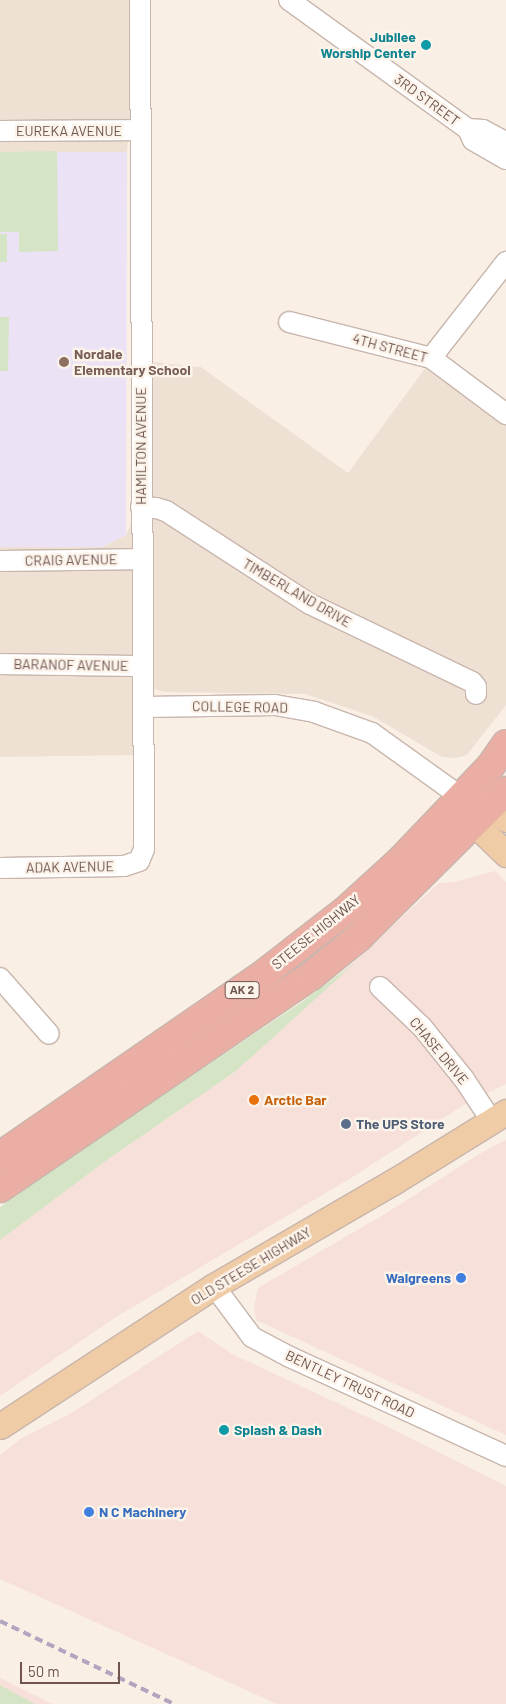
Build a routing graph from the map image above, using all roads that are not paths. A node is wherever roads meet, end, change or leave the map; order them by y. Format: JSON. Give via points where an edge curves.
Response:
{"nodes":[{"id":1,"x":140,"y":0,"type":"edge"},
{"id":2,"x":289,"y":0,"type":"edge"},
{"id":3,"x":468,"y":129,"type":"junction"},
{"id":4,"x":139,"y":130,"type":"junction"},
{"id":5,"x":0,"y":131,"type":"edge"},
{"id":6,"x":506,"y":142,"type":"edge"},
{"id":7,"x":506,"y":159,"type":"edge"},
{"id":8,"x":506,"y":262,"type":"edge"},
{"id":9,"x":289,"y":322,"type":"dead end"},
{"id":10,"x":432,"y":358,"type":"junction"},
{"id":11,"x":506,"y":414,"type":"edge"},
{"id":12,"x":141,"y":507,"type":"junction"},
{"id":13,"x":142,"y":560,"type":"junction"},
{"id":14,"x":0,"y":561,"type":"edge"},
{"id":15,"x":0,"y":664,"type":"edge"},
{"id":16,"x":143,"y":666,"type":"junction"},
{"id":17,"x":476,"y":694,"type":"dead end"},
{"id":18,"x":144,"y":707,"type":"junction"},
{"id":19,"x":506,"y":744,"type":"edge"},
{"id":20,"x":461,"y":797,"type":"junction"},
{"id":21,"x":494,"y":810,"type":"edge"},
{"id":22,"x":506,"y":854,"type":"edge"},
{"id":23,"x":139,"y":861,"type":"joint"},
{"id":24,"x":0,"y":868,"type":"edge"},
{"id":25,"x":0,"y":978,"type":"edge"},
{"id":26,"x":380,"y":987,"type":"dead end"},
{"id":27,"x":49,"y":1034,"type":"dead end"},
{"id":28,"x":499,"y":1116,"type":"edge"},
{"id":29,"x":0,"y":1156,"type":"edge"},
{"id":30,"x":0,"y":1188,"type":"edge"},
{"id":31,"x":214,"y":1286,"type":"junction"},
{"id":32,"x":0,"y":1425,"type":"edge"},
{"id":33,"x":506,"y":1456,"type":"edge"}],
"edges":[{"from":1,"to":4,"type":"street","name":"HAMILTON AVENUE"},
{"from":2,"to":3,"type":"street","name":"3RD STREET"},
{"from":3,"to":6,"type":"street","name":"3RD STREET","via":[[483,130]]},
{"from":3,"to":7,"type":"street","name":"3RD STREET","via":[[473,140]]},
{"from":4,"to":5,"type":"street","name":"EUREKA AVENUE"},
{"from":4,"to":12,"type":"street","name":"HAMILTON AVENUE"},
{"from":8,"to":10,"type":"street"},
{"from":9,"to":10,"type":"street","name":"4TH STREET"},
{"from":10,"to":11,"type":"street","name":"4TH STREET"},
{"from":12,"to":13,"type":"street","name":"HAMILTON AVENUE"},
{"from":12,"to":17,"type":"street","name":"TIMBERLAND DRIVE","via":[[166,511],[310,604],[472,682]]},
{"from":13,"to":14,"type":"street","name":"CRAIG AVENUE"},
{"from":13,"to":16,"type":"street","name":"HAMILTON AVENUE"},
{"from":15,"to":16,"type":"street","name":"BARANOF AVENUE"},
{"from":16,"to":18,"type":"street","name":"HAMILTON AVENUE"},
{"from":18,"to":20,"type":"street","name":"COLLEGE ROAD","via":[[275,705],[314,712],[372,733]]},
{"from":18,"to":23,"type":"street","name":"HAMILTON AVENUE","via":[[144,850]]},
{"from":19,"to":20,"type":"highway","name":"STEESE HIGHWAY","number":"AK 2","via":[[490,767]]},
{"from":20,"to":21,"type":"main road","name":"COLLEGE ROAD"},
{"from":20,"to":29,"type":"highway","name":"STEESE HIGHWAY","number":"AK 2","via":[[401,860],[310,939]]},
{"from":21,"to":22,"type":"main road","name":"COLLEGE ROAD"},
{"from":21,"to":30,"type":"highway","name":"STEESE HIGHWAY","number":"AK 2","via":[[359,937],[310,976]]},
{"from":23,"to":24,"type":"street","name":"ADAK AVENUE","via":[[124,866]]},
{"from":25,"to":27,"type":"street"},
{"from":26,"to":28,"type":"street","name":"CHASE DRIVE","via":[[422,1027],[464,1080]]},
{"from":28,"to":31,"type":"main road","name":"OLD STEESE HIGHWAY"},
{"from":31,"to":32,"type":"main road","name":"OLD STEESE HIGHWAY"},
{"from":31,"to":33,"type":"street","name":"BENTLEY TRUST ROAD","via":[[252,1337]]}]}
